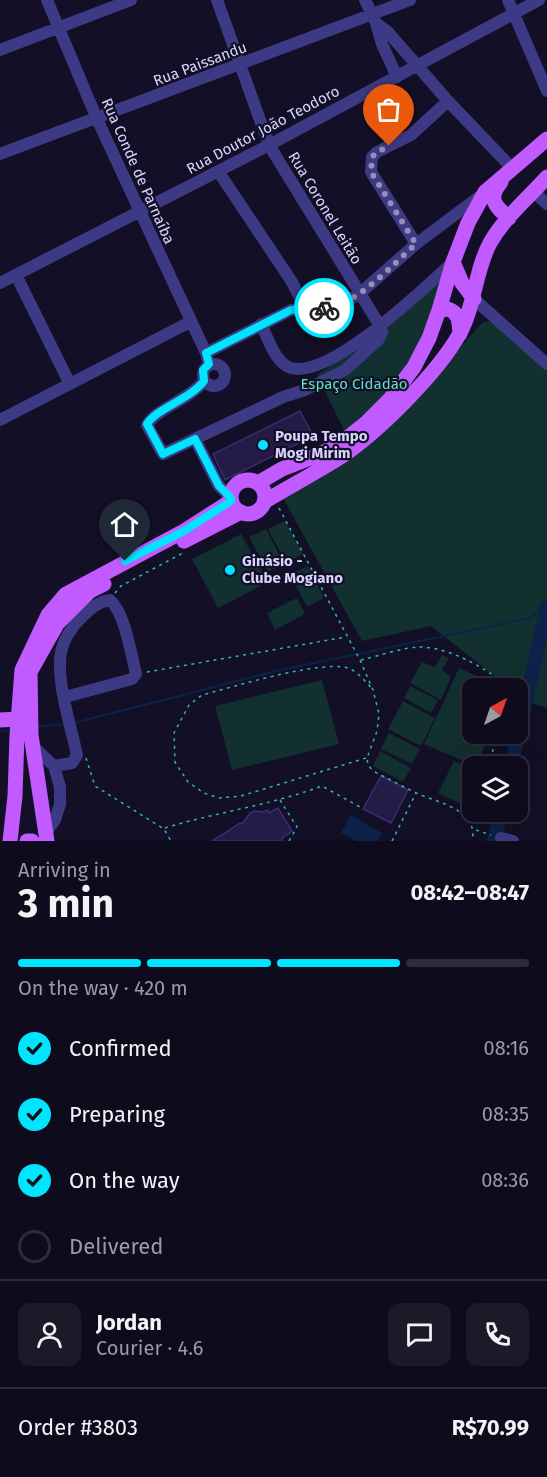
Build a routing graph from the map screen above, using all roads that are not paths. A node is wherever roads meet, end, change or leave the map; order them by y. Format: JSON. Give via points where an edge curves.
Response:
{"nodes":[{"id":1,"x":47,"y":0,"type":"edge"},
{"id":2,"x":131,"y":0,"type":"edge"},
{"id":3,"x":217,"y":0,"type":"edge"},
{"id":4,"x":365,"y":0,"type":"edge"},
{"id":5,"x":410,"y":0,"type":"edge"},
{"id":6,"x":508,"y":0,"type":"edge"},
{"id":7,"x":539,"y":0,"type":"edge"},
{"id":8,"x":514,"y":14,"type":"junction"},
{"id":9,"x":374,"y":19,"type":"junction"},
{"id":10,"x":60,"y":28,"type":"junction"},
{"id":11,"x":0,"y":50,"type":"edge"},
{"id":12,"x":241,"y":65,"type":"junction"},
{"id":13,"x":418,"y":66,"type":"junction"},
{"id":14,"x":396,"y":77,"type":"junction"},
{"id":15,"x":547,"y":91,"type":"edge"},
{"id":16,"x":448,"y":101,"type":"junction"},
{"id":17,"x":97,"y":119,"type":"junction"},
{"id":18,"x":545,"y":141,"type":"edge"},
{"id":19,"x":269,"y":145,"type":"junction"},
{"id":20,"x":0,"y":154,"type":"edge"},
{"id":21,"x":512,"y":168,"type":"junction"},
{"id":22,"x":547,"y":170,"type":"edge"},
{"id":23,"x":218,"y":171,"type":"junction"},
{"id":24,"x":547,"y":177,"type":"edge"},
{"id":25,"x":484,"y":192,"type":"junction"},
{"id":26,"x":534,"y":192,"type":"junction"},
{"id":27,"x":547,"y":204,"type":"edge"},
{"id":28,"x":140,"y":212,"type":"junction"},
{"id":29,"x":509,"y":218,"type":"junction"},
{"id":30,"x":416,"y":244,"type":"junction"},
{"id":31,"x":453,"y":262,"type":"junction"},
{"id":32,"x":16,"y":275,"type":"junction"},
{"id":33,"x":0,"y":283,"type":"edge"},
{"id":34,"x":359,"y":294,"type":"junction"},
{"id":35,"x":474,"y":299,"type":"junction"},
{"id":36,"x":305,"y":308,"type":"junction"},
{"id":37,"x":440,"y":310,"type":"junction"},
{"id":38,"x":190,"y":322,"type":"junction"},
{"id":39,"x":261,"y":324,"type":"junction"},
{"id":40,"x":380,"y":326,"type":"junction"},
{"id":41,"x":460,"y":334,"type":"junction"},
{"id":42,"x":207,"y":359,"type":"junction"},
{"id":43,"x":547,"y":363,"type":"edge"},
{"id":44,"x":204,"y":381,"type":"junction"},
{"id":45,"x":70,"y":384,"type":"junction"},
{"id":46,"x":0,"y":420,"type":"edge"},
{"id":47,"x":195,"y":439,"type":"junction"},
{"id":48,"x":258,"y":483,"type":"junction"},
{"id":49,"x":271,"y":503,"type":"junction"},
{"id":50,"x":234,"y":504,"type":"junction"},
{"id":51,"x":64,"y":697,"type":"junction"},
{"id":52,"x":0,"y":720,"type":"edge"},
{"id":53,"x":24,"y":730,"type":"junction"},
{"id":54,"x":54,"y":766,"type":"junction"},
{"id":55,"x":47,"y":836,"type":"edge"},
{"id":56,"x":10,"y":841,"type":"edge"},
{"id":57,"x":27,"y":841,"type":"edge"},
{"id":58,"x":32,"y":841,"type":"edge"}],
"edges":[{"from":1,"to":10,"type":"street","name":"Rua Conde de Parnaíba"},
{"from":2,"to":10,"type":"street"},
{"from":3,"to":12,"type":"street","name":"Rua Coronel Leitão"},
{"from":4,"to":9,"type":"street"},
{"from":5,"to":9,"type":"street","name":"Rua Paissandu"},
{"from":6,"to":8,"type":"street"},
{"from":7,"to":8,"type":"street","name":"Rua Doutor João Teodoro"},
{"from":8,"to":13,"type":"street","name":"Rua Doutor João Teodoro"},
{"from":8,"to":15,"type":"street"},
{"from":9,"to":12,"type":"street","name":"Rua Paissandu"},
{"from":9,"to":13,"type":"street"},
{"from":9,"to":14,"type":"street"},
{"from":10,"to":11,"type":"street"},
{"from":10,"to":17,"type":"street","name":"Rua Conde de Parnaíba"},
{"from":12,"to":17,"type":"street","name":"Rua Paissandu"},
{"from":12,"to":19,"type":"street","name":"Rua Coronel Leitão"},
{"from":13,"to":14,"type":"street","name":"Rua Doutor João Teodoro"},
{"from":13,"to":16,"type":"street"},
{"from":14,"to":19,"type":"street","name":"Rua Doutor João Teodoro"},
{"from":16,"to":21,"type":"street"},
{"from":16,"to":30,"type":"street","via":[[411,135],[377,152],[370,164],[371,172]]},
{"from":17,"to":20,"type":"street","name":"Rua Paissandu"},
{"from":17,"to":28,"type":"street","name":"Rua Conde de Parnaíba"},
{"from":18,"to":21,"type":"main road"},
{"from":19,"to":23,"type":"street","name":"Rua Doutor João Teodoro"},
{"from":19,"to":34,"type":"street","name":"Rua Coronel Leitão"},
{"from":21,"to":25,"type":"main road"},
{"from":21,"to":29,"type":"main road","via":[[493,195],[496,206]]},
{"from":22,"to":26,"type":"main road"},
{"from":23,"to":28,"type":"street","name":"Rua Doutor João Teodoro"},
{"from":23,"to":36,"type":"street"},
{"from":24,"to":26,"type":"main road"},
{"from":25,"to":30,"type":"street"},
{"from":25,"to":31,"type":"main road"},
{"from":26,"to":27,"type":"street"},
{"from":26,"to":29,"type":"main road"},
{"from":28,"to":32,"type":"street","name":"Rua Doutor João Teodoro"},
{"from":28,"to":38,"type":"street","name":"Rua Conde de Parnaíba"},
{"from":29,"to":35,"type":"main road","via":[[490,243]]},
{"from":30,"to":34,"type":"street"},
{"from":31,"to":35,"type":"main road","via":[[462,284]]},
{"from":31,"to":37,"type":"main road"},
{"from":31,"to":40,"type":"street"},
{"from":32,"to":33,"type":"street","name":"Rua Doutor João Teodoro"},
{"from":32,"to":45,"type":"street"},
{"from":34,"to":36,"type":"street","via":[[329,308]]},
{"from":34,"to":40,"type":"street","name":"Rua Coronel Leitão"},
{"from":35,"to":41,"type":"main road"},
{"from":35,"to":43,"type":"street"},
{"from":36,"to":39,"type":"street"},
{"from":37,"to":41,"type":"main road","via":[[456,313]]},
{"from":37,"to":48,"type":"main road","via":[[414,367],[365,424],[342,442]]},
{"from":38,"to":42,"type":"street","name":"Rua Conde de Parnaíba"},
{"from":38,"to":45,"type":"street"},
{"from":39,"to":40,"type":"street","via":[[284,364],[301,369],[336,356]]},
{"from":39,"to":42,"type":"street"},
{"from":40,"to":47,"type":"street","via":[[379,339],[345,370]]},
{"from":41,"to":49,"type":"main road","via":[[420,385],[382,423],[341,457]]},
{"from":42,"to":44,"type":"street"},
{"from":42,"to":44,"type":"street","via":[[222,367],[225,377],[214,386]]},
{"from":44,"to":47,"type":"street","via":[[147,424],[163,454]]},
{"from":45,"to":46,"type":"street"},
{"from":47,"to":50,"type":"street","via":[[219,486]]},
{"from":48,"to":49,"type":"main road"},
{"from":48,"to":50,"type":"main road","via":[[246,480],[234,486]]},
{"from":49,"to":50,"type":"main road","via":[[246,514]]},
{"from":50,"to":53,"type":"main road","via":[[66,594],[48,615],[22,670]]},
{"from":51,"to":51,"type":"street","via":[[132,680],[136,674],[121,620],[110,600],[93,606],[76,623],[62,646],[59,661]]},
{"from":51,"to":54,"type":"street","via":[[77,755],[72,763]]},
{"from":52,"to":53,"type":"main road"},
{"from":53,"to":54,"type":"street"},
{"from":53,"to":55,"type":"main road"},
{"from":53,"to":56,"type":"main road"},
{"from":54,"to":55,"type":"street","via":[[60,804]]},
{"from":57,"to":58,"type":"main road"}]}
